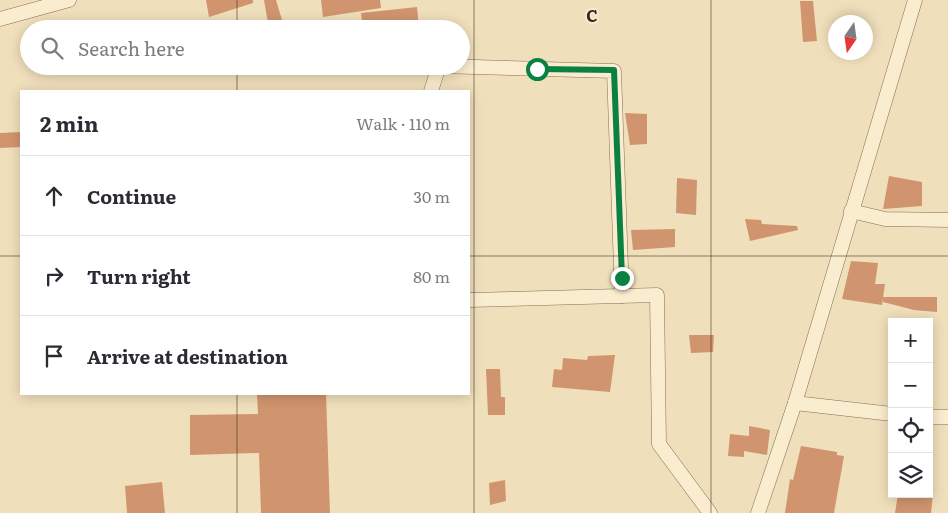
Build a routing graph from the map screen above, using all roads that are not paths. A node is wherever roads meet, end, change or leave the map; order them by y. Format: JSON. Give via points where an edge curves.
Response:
{"nodes":[{"id":1,"x":69,"y":0,"type":"edge"},
{"id":2,"x":915,"y":0,"type":"edge"},
{"id":3,"x":0,"y":19,"type":"edge"},
{"id":4,"x":470,"y":67,"type":"edge"},
{"id":5,"x":436,"y":75,"type":"edge"},
{"id":6,"x":431,"y":90,"type":"edge"},
{"id":7,"x":851,"y":211,"type":"junction"},
{"id":8,"x":948,"y":220,"type":"edge"},
{"id":9,"x":622,"y":296,"type":"junction"},
{"id":10,"x":470,"y":300,"type":"edge"},
{"id":11,"x":795,"y":403,"type":"junction"},
{"id":12,"x":888,"y":414,"type":"edge"},
{"id":13,"x":933,"y":417,"type":"edge"},
{"id":14,"x":948,"y":418,"type":"edge"},
{"id":15,"x":710,"y":513,"type":"edge"},
{"id":16,"x":758,"y":513,"type":"edge"}],
"edges":[{"from":1,"to":3,"type":"street"},
{"from":2,"to":7,"type":"street"},
{"from":4,"to":9,"type":"street","via":[[614,70]]},
{"from":5,"to":6,"type":"street"},
{"from":7,"to":8,"type":"street","via":[[885,219]]},
{"from":7,"to":11,"type":"street"},
{"from":9,"to":10,"type":"street"},
{"from":9,"to":15,"type":"street","via":[[657,295],[659,444]]},
{"from":11,"to":12,"type":"street"},
{"from":11,"to":16,"type":"street"},
{"from":13,"to":14,"type":"street"}]}
